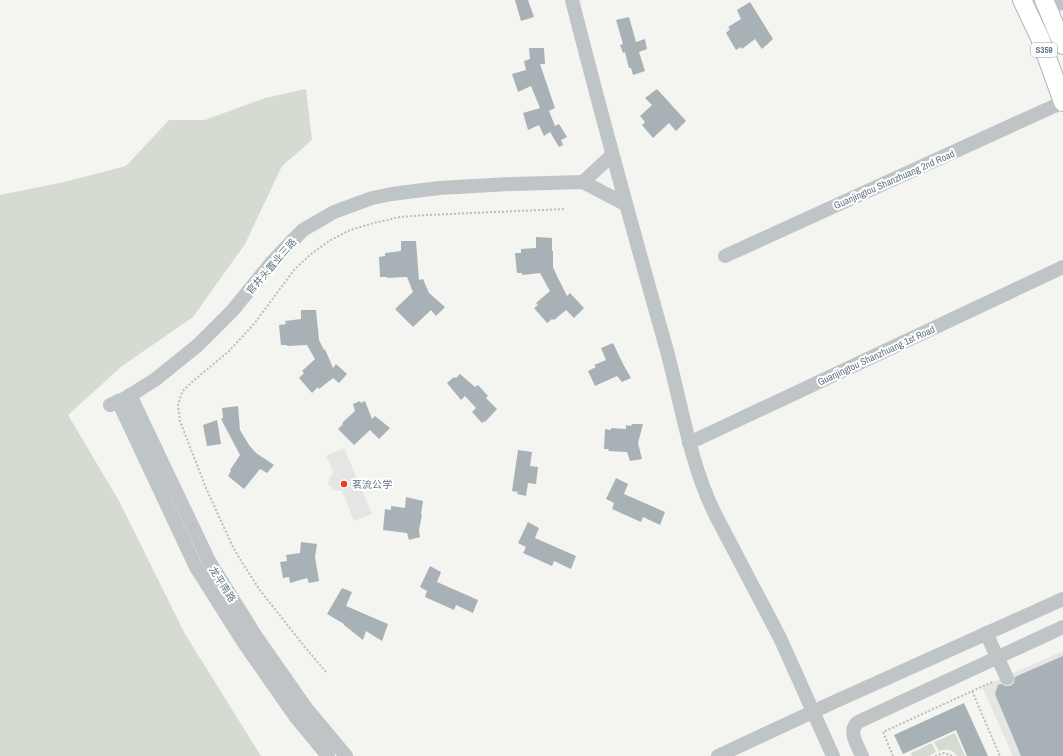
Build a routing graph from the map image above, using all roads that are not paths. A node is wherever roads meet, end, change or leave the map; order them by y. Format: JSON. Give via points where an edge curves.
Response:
{"nodes":[{"id":1,"x":572,"y":0,"type":"edge"},
{"id":2,"x":1022,"y":0,"type":"edge"},
{"id":3,"x":1052,"y":3,"type":"edge"},
{"id":4,"x":1063,"y":45,"type":"edge"},
{"id":5,"x":1063,"y":102,"type":"edge"},
{"id":6,"x":612,"y":155,"type":"junction"},
{"id":7,"x":583,"y":182,"type":"junction"},
{"id":8,"x":625,"y":204,"type":"junction"},
{"id":9,"x":725,"y":256,"type":"dead end"},
{"id":10,"x":1063,"y":267,"type":"edge"},
{"id":11,"x":119,"y":400,"type":"junction"},
{"id":12,"x":689,"y":443,"type":"junction"},
{"id":13,"x":1063,"y":598,"type":"edge"},
{"id":14,"x":1063,"y":627,"type":"edge"},
{"id":15,"x":986,"y":633,"type":"junction"},
{"id":16,"x":997,"y":657,"type":"junction"},
{"id":17,"x":1007,"y":678,"type":"dead end"},
{"id":18,"x":813,"y":712,"type":"junction"},
{"id":19,"x":328,"y":756,"type":"edge"},
{"id":20,"x":346,"y":756,"type":"edge"},
{"id":21,"x":718,"y":756,"type":"edge"},
{"id":22,"x":833,"y":756,"type":"edge"},
{"id":23,"x":862,"y":756,"type":"edge"}],
"edges":[{"from":1,"to":6,"type":"street"},
{"from":2,"to":5,"type":"main road","number":"S359","via":[[1040,38]]},
{"from":3,"to":4,"type":"main road","number":"S359"},
{"from":5,"to":9,"type":"street","name":"Guanjingtou Shanzhuang 2nd Road"},
{"from":6,"to":7,"type":"street"},
{"from":6,"to":8,"type":"street"},
{"from":7,"to":8,"type":"street","name":"官井头置业三路"},
{"from":7,"to":11,"type":"street","name":"官井头置业三路","via":[[414,191],[372,198],[334,212],[303,230],[272,262],[233,310],[198,345],[156,379]]},
{"from":8,"to":12,"type":"street","via":[[673,372]]},
{"from":10,"to":12,"type":"street","name":"Guanjingtou Shanzhuang 1st Road"},
{"from":11,"to":19,"type":"street","name":"龙平南路","via":[[196,567],[244,643],[295,716]]},
{"from":11,"to":20,"type":"street","name":"龙平南路","via":[[209,561],[255,635],[306,708]]},
{"from":12,"to":18,"type":"street","via":[[708,499],[780,638]]},
{"from":13,"to":15,"type":"street"},
{"from":14,"to":16,"type":"street"},
{"from":15,"to":16,"type":"street"},
{"from":15,"to":18,"type":"street"},
{"from":16,"to":17,"type":"street"},
{"from":16,"to":23,"type":"street","via":[[858,722],[853,733]]},
{"from":18,"to":21,"type":"street"},
{"from":18,"to":22,"type":"street"}]}
